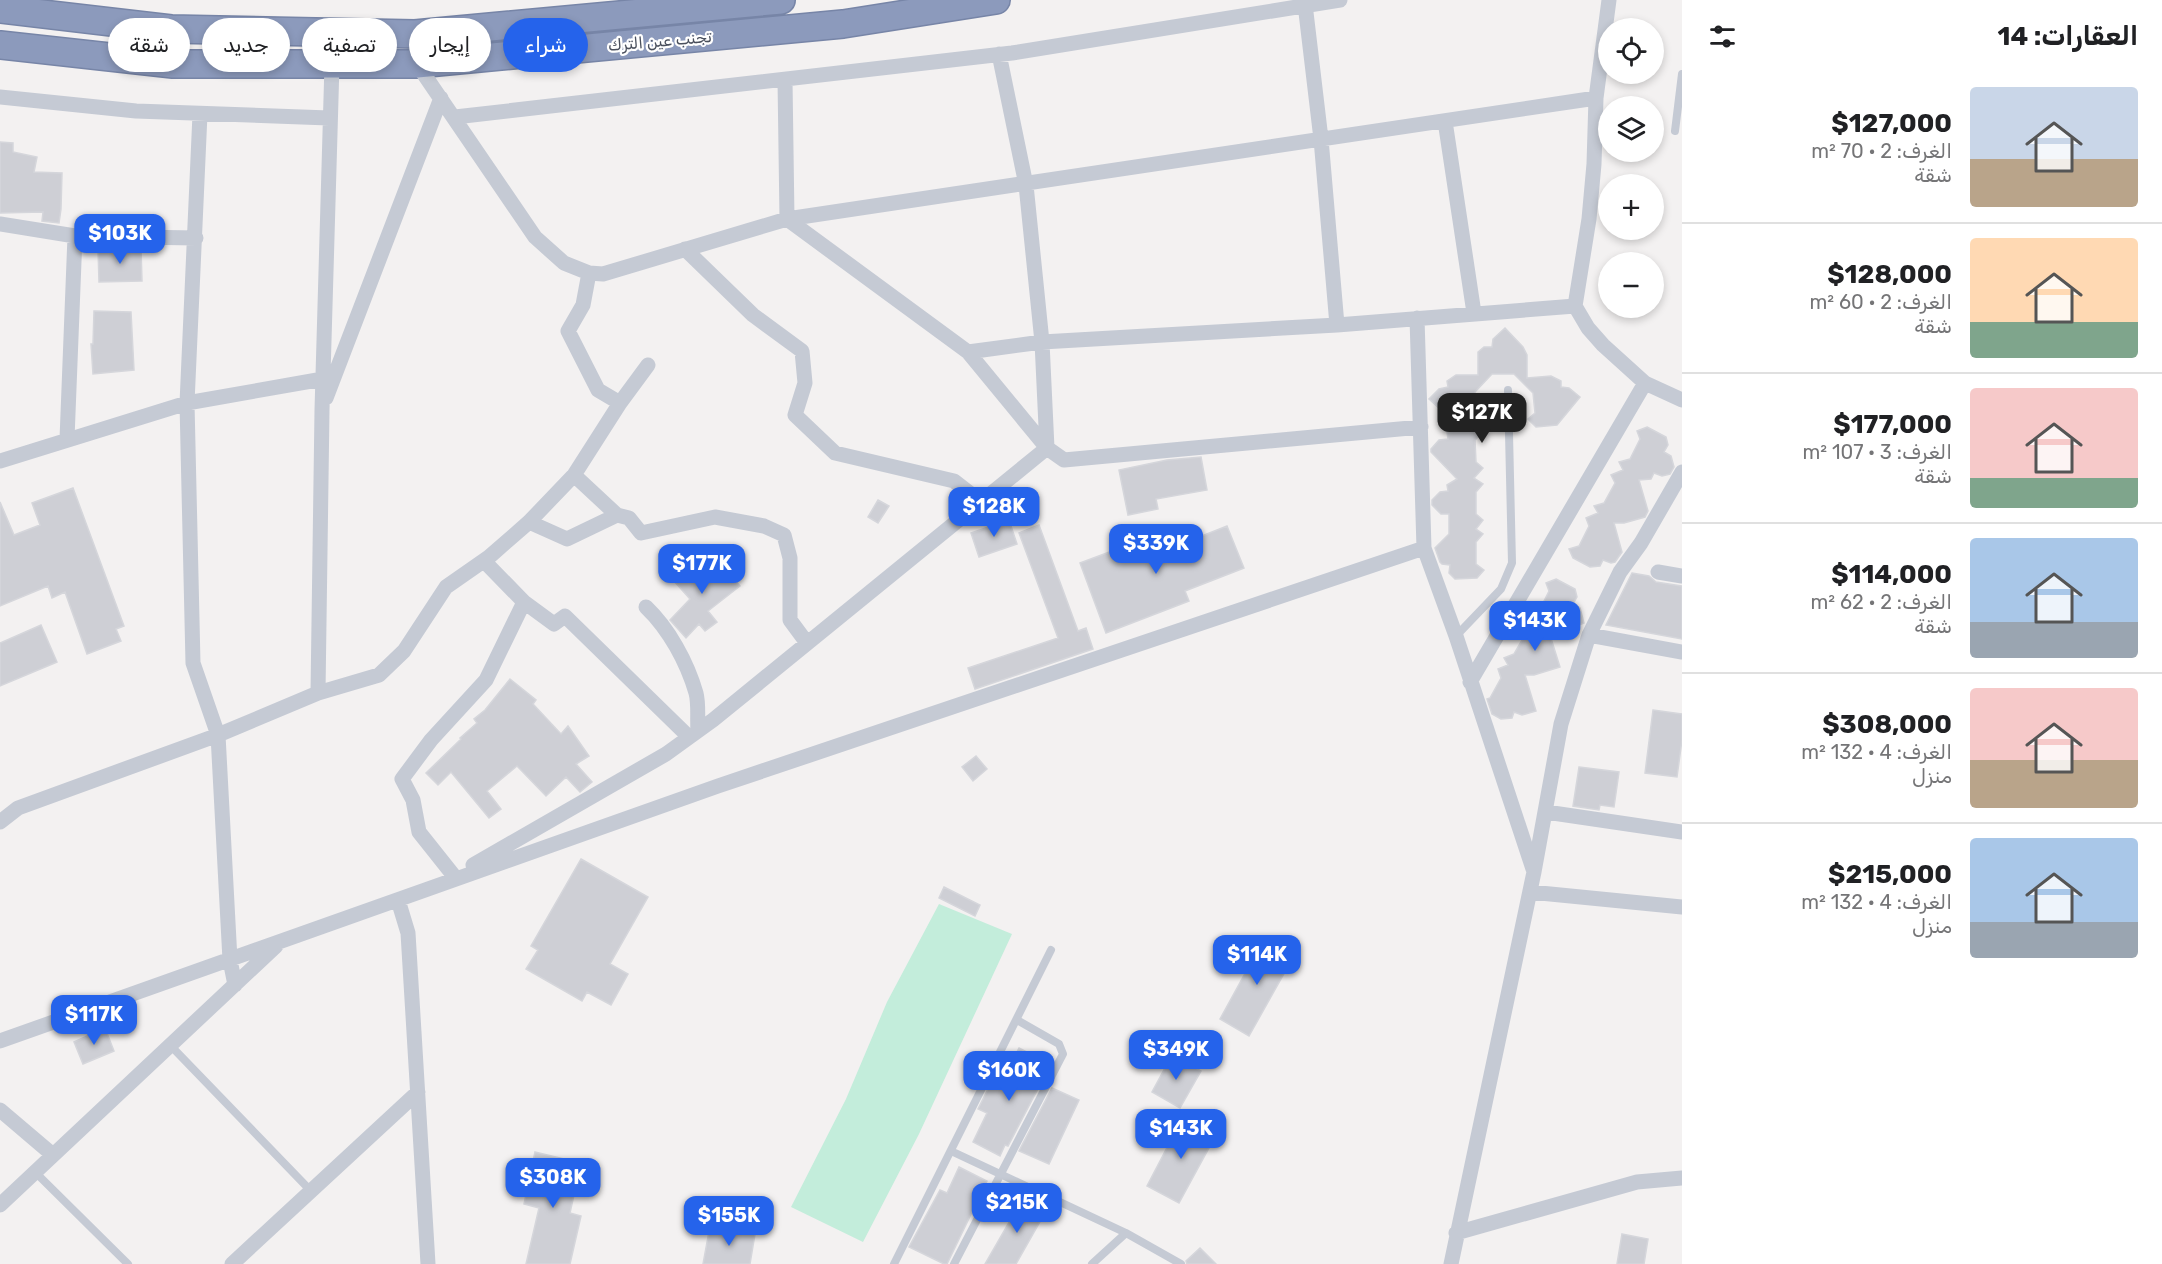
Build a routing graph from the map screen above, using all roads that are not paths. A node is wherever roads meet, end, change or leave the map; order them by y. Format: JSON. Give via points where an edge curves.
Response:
{"nodes":[{"id":1,"x":781,"y":0,"type":"edge"},
{"id":2,"x":996,"y":0,"type":"edge"},
{"id":3,"x":1340,"y":0,"type":"edge"},
{"id":4,"x":1609,"y":0,"type":"edge"},
{"id":5,"x":1305,"y":4,"type":"junction"},
{"id":6,"x":0,"y":9,"type":"edge"},
{"id":7,"x":0,"y":45,"type":"edge"},
{"id":8,"x":999,"y":54,"type":"junction"},
{"id":9,"x":491,"y":57,"type":"edge"},
{"id":10,"x":302,"y":64,"type":"edge"},
{"id":11,"x":332,"y":72,"type":"edge"},
{"id":12,"x":423,"y":72,"type":"edge"},
{"id":13,"x":1682,"y":74,"type":"edge"},
{"id":14,"x":785,"y":80,"type":"junction"},
{"id":15,"x":0,"y":97,"type":"edge"},
{"id":16,"x":441,"y":98,"type":"junction"},
{"id":17,"x":1596,"y":98,"type":"junction"},
{"id":18,"x":200,"y":114,"type":"junction"},
{"id":19,"x":455,"y":117,"type":"junction"},
{"id":20,"x":329,"y":118,"type":"junction"},
{"id":21,"x":1444,"y":122,"type":"junction"},
{"id":22,"x":1675,"y":130,"type":"dead end"},
{"id":23,"x":1321,"y":139,"type":"junction"},
{"id":24,"x":1026,"y":185,"type":"junction"},
{"id":25,"x":787,"y":219,"type":"junction"},
{"id":26,"x":0,"y":224,"type":"edge"},
{"id":27,"x":75,"y":236,"type":"junction"},
{"id":28,"x":196,"y":238,"type":"junction"},
{"id":29,"x":685,"y":249,"type":"junction"},
{"id":30,"x":589,"y":273,"type":"junction"},
{"id":31,"x":1575,"y":306,"type":"junction"},
{"id":32,"x":1474,"y":313,"type":"junction"},
{"id":33,"x":1417,"y":318,"type":"junction"},
{"id":34,"x":1337,"y":325,"type":"junction"},
{"id":35,"x":1042,"y":342,"type":"junction"},
{"id":36,"x":968,"y":352,"type":"junction"},
{"id":37,"x":648,"y":365,"type":"dead end"},
{"id":38,"x":323,"y":379,"type":"junction"},
{"id":39,"x":1645,"y":383,"type":"junction"},
{"id":40,"x":1508,"y":390,"type":"dead end"},
{"id":41,"x":1682,"y":400,"type":"edge"},
{"id":42,"x":187,"y":403,"type":"junction"},
{"id":43,"x":620,"y":403,"type":"junction"},
{"id":44,"x":322,"y":410,"type":"junction"},
{"id":45,"x":1420,"y":427,"type":"junction"},
{"id":46,"x":67,"y":439,"type":"junction"},
{"id":47,"x":1047,"y":448,"type":"junction"},
{"id":48,"x":0,"y":461,"type":"edge"},
{"id":49,"x":1682,"y":472,"type":"edge"},
{"id":50,"x":574,"y":475,"type":"junction"},
{"id":51,"x":981,"y":502,"type":"junction"},
{"id":52,"x":616,"y":515,"type":"junction"},
{"id":53,"x":529,"y":522,"type":"junction"},
{"id":54,"x":1424,"y":548,"type":"junction"},
{"id":55,"x":484,"y":561,"type":"junction"},
{"id":56,"x":1658,"y":572,"type":"dead end"},
{"id":57,"x":1682,"y":576,"type":"edge"},
{"id":58,"x":524,"y":602,"type":"junction"},
{"id":59,"x":646,"y":607,"type":"dead end"},
{"id":60,"x":1589,"y":635,"type":"junction"},
{"id":61,"x":1456,"y":636,"type":"junction"},
{"id":62,"x":807,"y":643,"type":"junction"},
{"id":63,"x":1682,"y":652,"type":"edge"},
{"id":64,"x":1470,"y":682,"type":"junction"},
{"id":65,"x":318,"y":693,"type":"junction"},
{"id":66,"x":693,"y":734,"type":"junction"},
{"id":67,"x":218,"y":735,"type":"junction"},
{"id":68,"x":1546,"y":812,"type":"junction"},
{"id":69,"x":0,"y":822,"type":"edge"},
{"id":70,"x":1682,"y":832,"type":"edge"},
{"id":71,"x":1534,"y":872,"type":"junction"},
{"id":72,"x":454,"y":876,"type":"junction"},
{"id":73,"x":438,"y":885,"type":"junction"},
{"id":74,"x":1530,"y":892,"type":"junction"},
{"id":75,"x":398,"y":900,"type":"junction"},
{"id":76,"x":1682,"y":908,"type":"edge"},
{"id":77,"x":280,"y":941,"type":"junction"},
{"id":78,"x":1051,"y":950,"type":"dead end"},
{"id":79,"x":230,"y":960,"type":"junction"},
{"id":80,"x":235,"y":985,"type":"junction"},
{"id":81,"x":1017,"y":1020,"type":"junction"},
{"id":82,"x":0,"y":1040,"type":"edge"},
{"id":83,"x":170,"y":1045,"type":"junction"},
{"id":84,"x":418,"y":1092,"type":"junction"},
{"id":85,"x":0,"y":1110,"type":"edge"},
{"id":86,"x":951,"y":1151,"type":"junction"},
{"id":87,"x":52,"y":1155,"type":"junction"},
{"id":88,"x":35,"y":1172,"type":"junction"},
{"id":89,"x":1001,"y":1176,"type":"junction"},
{"id":90,"x":1682,"y":1178,"type":"edge"},
{"id":91,"x":309,"y":1190,"type":"junction"},
{"id":92,"x":0,"y":1205,"type":"edge"},
{"id":93,"x":1126,"y":1233,"type":"junction"},
{"id":94,"x":1456,"y":1233,"type":"junction"},
{"id":95,"x":128,"y":1264,"type":"edge"},
{"id":96,"x":231,"y":1264,"type":"edge"},
{"id":97,"x":428,"y":1264,"type":"edge"},
{"id":98,"x":894,"y":1264,"type":"edge"},
{"id":99,"x":954,"y":1264,"type":"edge"},
{"id":100,"x":1092,"y":1264,"type":"edge"},
{"id":101,"x":1181,"y":1264,"type":"edge"},
{"id":102,"x":1451,"y":1264,"type":"edge"}],
"edges":[{"from":1,"to":6,"type":"highway","name":"تجنب عين الترك","via":[[415,34],[171,29]]},
{"from":2,"to":9,"type":"highway","name":"تجنب عين الترك","via":[[843,24]]},
{"from":3,"to":5,"type":"street"},
{"from":4,"to":17,"type":"street"},
{"from":5,"to":8,"type":"street"},
{"from":5,"to":23,"type":"street"},
{"from":7,"to":10,"type":"highway","name":"تجنب عين الترك","via":[[173,64]]},
{"from":8,"to":14,"type":"street"},
{"from":8,"to":24,"type":"street"},
{"from":11,"to":20,"type":"street"},
{"from":12,"to":16,"type":"street"},
{"from":13,"to":22,"type":"lane"},
{"from":14,"to":19,"type":"street"},
{"from":14,"to":25,"type":"street"},
{"from":15,"to":18,"type":"street"},
{"from":16,"to":19,"type":"street"},
{"from":16,"to":44,"type":"street"},
{"from":17,"to":21,"type":"street"},
{"from":17,"to":31,"type":"street","via":[[1590,208]]},
{"from":18,"to":20,"type":"street"},
{"from":18,"to":28,"type":"street"},
{"from":19,"to":30,"type":"street","via":[[535,237],[564,263]]},
{"from":20,"to":38,"type":"street"},
{"from":21,"to":23,"type":"street"},
{"from":21,"to":32,"type":"street"},
{"from":23,"to":24,"type":"street"},
{"from":23,"to":34,"type":"street"},
{"from":24,"to":25,"type":"street"},
{"from":24,"to":35,"type":"street"},
{"from":25,"to":29,"type":"street"},
{"from":25,"to":36,"type":"street"},
{"from":26,"to":27,"type":"street"},
{"from":27,"to":28,"type":"street"},
{"from":27,"to":46,"type":"street"},
{"from":28,"to":42,"type":"street"},
{"from":29,"to":30,"type":"street","via":[[603,274]]},
{"from":29,"to":51,"type":"street","via":[[753,315],[802,351],[805,383],[795,416],[835,453],[954,481]]},
{"from":30,"to":43,"type":"street","via":[[583,305],[567,331],[598,390]]},
{"from":31,"to":32,"type":"street"},
{"from":31,"to":39,"type":"street","via":[[1603,345]]},
{"from":32,"to":33,"type":"street"},
{"from":33,"to":34,"type":"street"},
{"from":33,"to":45,"type":"street"},
{"from":34,"to":35,"type":"street"},
{"from":35,"to":36,"type":"street"},
{"from":35,"to":47,"type":"street"},
{"from":36,"to":47,"type":"street"},
{"from":37,"to":43,"type":"street"},
{"from":38,"to":42,"type":"street"},
{"from":38,"to":44,"type":"street"},
{"from":39,"to":41,"type":"street"},
{"from":39,"to":64,"type":"street"},
{"from":40,"to":61,"type":"lane","via":[[1512,563],[1501,589]]},
{"from":42,"to":46,"type":"street"},
{"from":42,"to":67,"type":"street","via":[[194,663]]},
{"from":43,"to":50,"type":"street"},
{"from":44,"to":65,"type":"street"},
{"from":45,"to":47,"type":"street","via":[[1064,460]]},
{"from":45,"to":54,"type":"street"},
{"from":46,"to":48,"type":"street"},
{"from":47,"to":51,"type":"street"},
{"from":49,"to":60,"type":"street","via":[[1620,572]]},
{"from":50,"to":52,"type":"street"},
{"from":50,"to":53,"type":"street"},
{"from":51,"to":62,"type":"street"},
{"from":52,"to":53,"type":"street","via":[[567,539]]},
{"from":52,"to":62,"type":"street","via":[[629,518],[641,532],[715,517],[764,526],[784,535],[790,558],[790,620]]},
{"from":53,"to":55,"type":"street"},
{"from":54,"to":61,"type":"street"},
{"from":54,"to":73,"type":"street","via":[[729,782]]},
{"from":55,"to":58,"type":"street"},
{"from":55,"to":65,"type":"street","via":[[446,587],[404,651],[379,675]]},
{"from":56,"to":57,"type":"street"},
{"from":58,"to":66,"type":"street","via":[[554,624],[565,616]]},
{"from":58,"to":72,"type":"street","via":[[486,680],[431,740],[402,779],[412,800],[419,832]]},
{"from":59,"to":66,"type":"street","via":[[682,659],[697,695]]},
{"from":60,"to":63,"type":"street"},
{"from":60,"to":68,"type":"street","via":[[1561,724]]},
{"from":61,"to":64,"type":"street"},
{"from":62,"to":66,"type":"street"},
{"from":64,"to":71,"type":"street"},
{"from":65,"to":67,"type":"street"},
{"from":66,"to":72,"type":"street","via":[[626,778]]},
{"from":67,"to":69,"type":"street","via":[[18,808]]},
{"from":67,"to":79,"type":"street"},
{"from":68,"to":70,"type":"street"},
{"from":68,"to":71,"type":"street"},
{"from":71,"to":74,"type":"street"},
{"from":72,"to":73,"type":"street"},
{"from":73,"to":75,"type":"street"},
{"from":74,"to":76,"type":"street"},
{"from":74,"to":94,"type":"street"},
{"from":75,"to":77,"type":"street"},
{"from":75,"to":84,"type":"street","via":[[408,933]]},
{"from":77,"to":79,"type":"street"},
{"from":77,"to":80,"type":"street"},
{"from":78,"to":81,"type":"lane"},
{"from":79,"to":80,"type":"street"},
{"from":79,"to":82,"type":"street"},
{"from":80,"to":83,"type":"street"},
{"from":81,"to":86,"type":"lane"},
{"from":81,"to":89,"type":"lane","via":[[1059,1044],[1063,1054]]},
{"from":83,"to":87,"type":"street"},
{"from":83,"to":91,"type":"lane"},
{"from":84,"to":91,"type":"street"},
{"from":84,"to":97,"type":"street"},
{"from":85,"to":87,"type":"street"},
{"from":86,"to":89,"type":"lane"},
{"from":86,"to":98,"type":"lane"},
{"from":87,"to":88,"type":"street"},
{"from":88,"to":92,"type":"street"},
{"from":88,"to":95,"type":"lane"},
{"from":89,"to":93,"type":"lane"},
{"from":89,"to":99,"type":"lane"},
{"from":90,"to":94,"type":"street","via":[[1636,1182]]},
{"from":91,"to":96,"type":"street"},
{"from":93,"to":100,"type":"lane"},
{"from":93,"to":101,"type":"lane"},
{"from":94,"to":102,"type":"street"}]}
